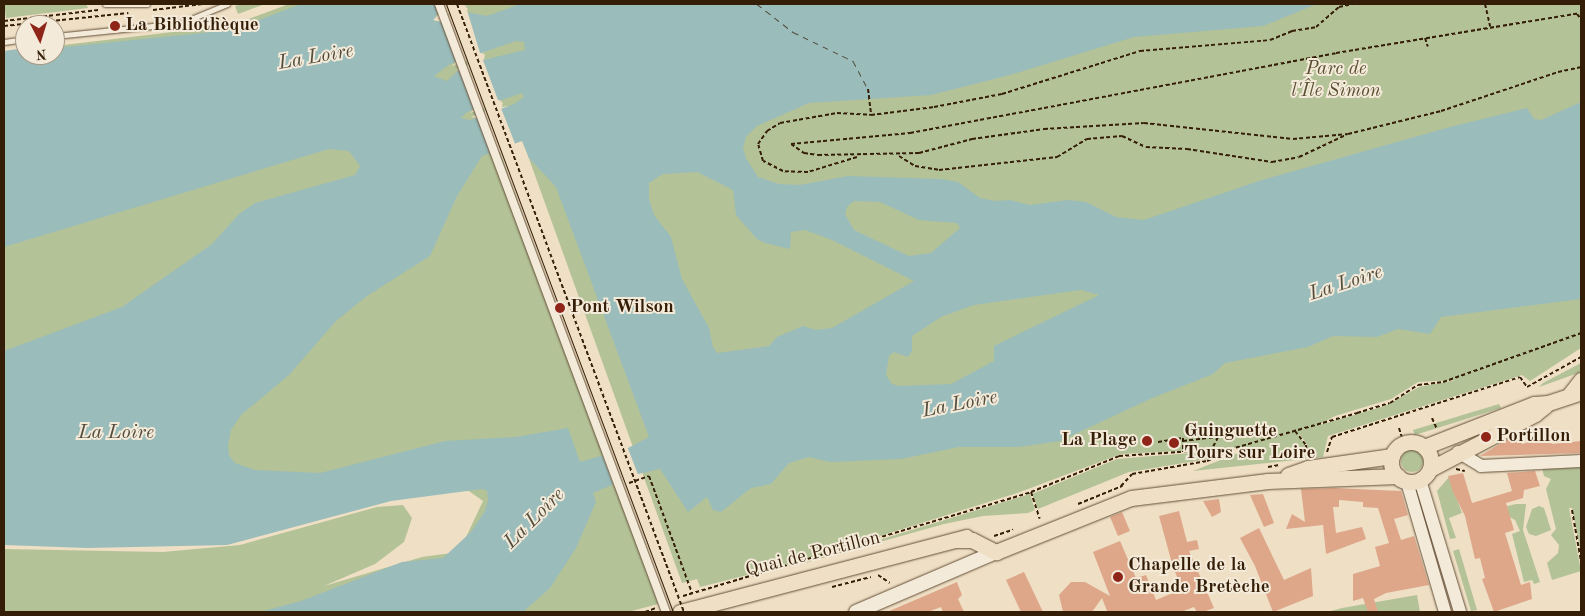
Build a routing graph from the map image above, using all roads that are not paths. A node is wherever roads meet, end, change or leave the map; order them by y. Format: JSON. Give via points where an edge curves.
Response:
{"nodes":[{"id":1,"x":107,"y":4,"type":"edge"},
{"id":2,"x":147,"y":4,"type":"edge"},
{"id":3,"x":227,"y":4,"type":"edge"},
{"id":4,"x":439,"y":4,"type":"edge"},
{"id":5,"x":65,"y":35,"type":"edge"},
{"id":6,"x":1581,"y":380,"type":"edge"},
{"id":7,"x":1576,"y":393,"type":"edge"},
{"id":8,"x":1541,"y":404,"type":"junction"},
{"id":9,"x":1424,"y":447,"type":"junction"},
{"id":10,"x":1458,"y":452,"type":"junction"},
{"id":11,"x":1392,"y":456,"type":"junction"},
{"id":12,"x":1581,"y":461,"type":"edge"},
{"id":13,"x":1414,"y":477,"type":"junction"},
{"id":14,"x":1268,"y":481,"type":"junction"},
{"id":15,"x":1026,"y":539,"type":"junction"},
{"id":16,"x":956,"y":540,"type":"junction"},
{"id":17,"x":996,"y":552,"type":"junction"},
{"id":18,"x":678,"y":606,"type":"edge"},
{"id":19,"x":663,"y":609,"type":"edge"},
{"id":20,"x":856,"y":612,"type":"edge"},
{"id":21,"x":1445,"y":612,"type":"edge"},
{"id":22,"x":1460,"y":612,"type":"edge"}],
"edges":[{"from":1,"to":2,"type":"lane"},
{"from":3,"to":5,"type":"lane","via":[[181,23]]},
{"from":4,"to":19,"type":"street","bridge":true},
{"from":6,"to":7,"type":"main road"},
{"from":7,"to":8,"type":"main road","name":"Quai de Portillon"},
{"from":8,"to":9,"type":"main road","name":"Quai de Portillon"},
{"from":8,"to":10,"type":"main road","name":"Quai de Portillon","via":[[1535,414]]},
{"from":9,"to":11,"type":"main road","via":[[1412,442],[1404,444]]},
{"from":9,"to":13,"type":"main road","via":[[1431,457]]},
{"from":10,"to":12,"type":"street","via":[[1481,466]]},
{"from":10,"to":13,"type":"main road","name":"Quai de Portillon"},
{"from":11,"to":13,"type":"main road","via":[[1392,467]]},
{"from":11,"to":14,"type":"main road","name":"Quai de Portillon","via":[[1308,468]]},
{"from":13,"to":14,"type":"main road","name":"Quai de Portillon"},
{"from":13,"to":21,"type":"street"},
{"from":13,"to":22,"type":"street"},
{"from":14,"to":15,"type":"main road","name":"Quai de Portillon","via":[[1131,498]]},
{"from":15,"to":16,"type":"main road","name":"Quai de Portillon","via":[[996,542],[974,534]]},
{"from":15,"to":17,"type":"main road","name":"Quai de Portillon"},
{"from":16,"to":17,"type":"main road","name":"Quai de Portillon","via":[[972,540]]},
{"from":16,"to":18,"type":"main road","name":"Quai de Portillon"},
{"from":17,"to":20,"type":"main road","name":"Quai de Portillon"}]}
